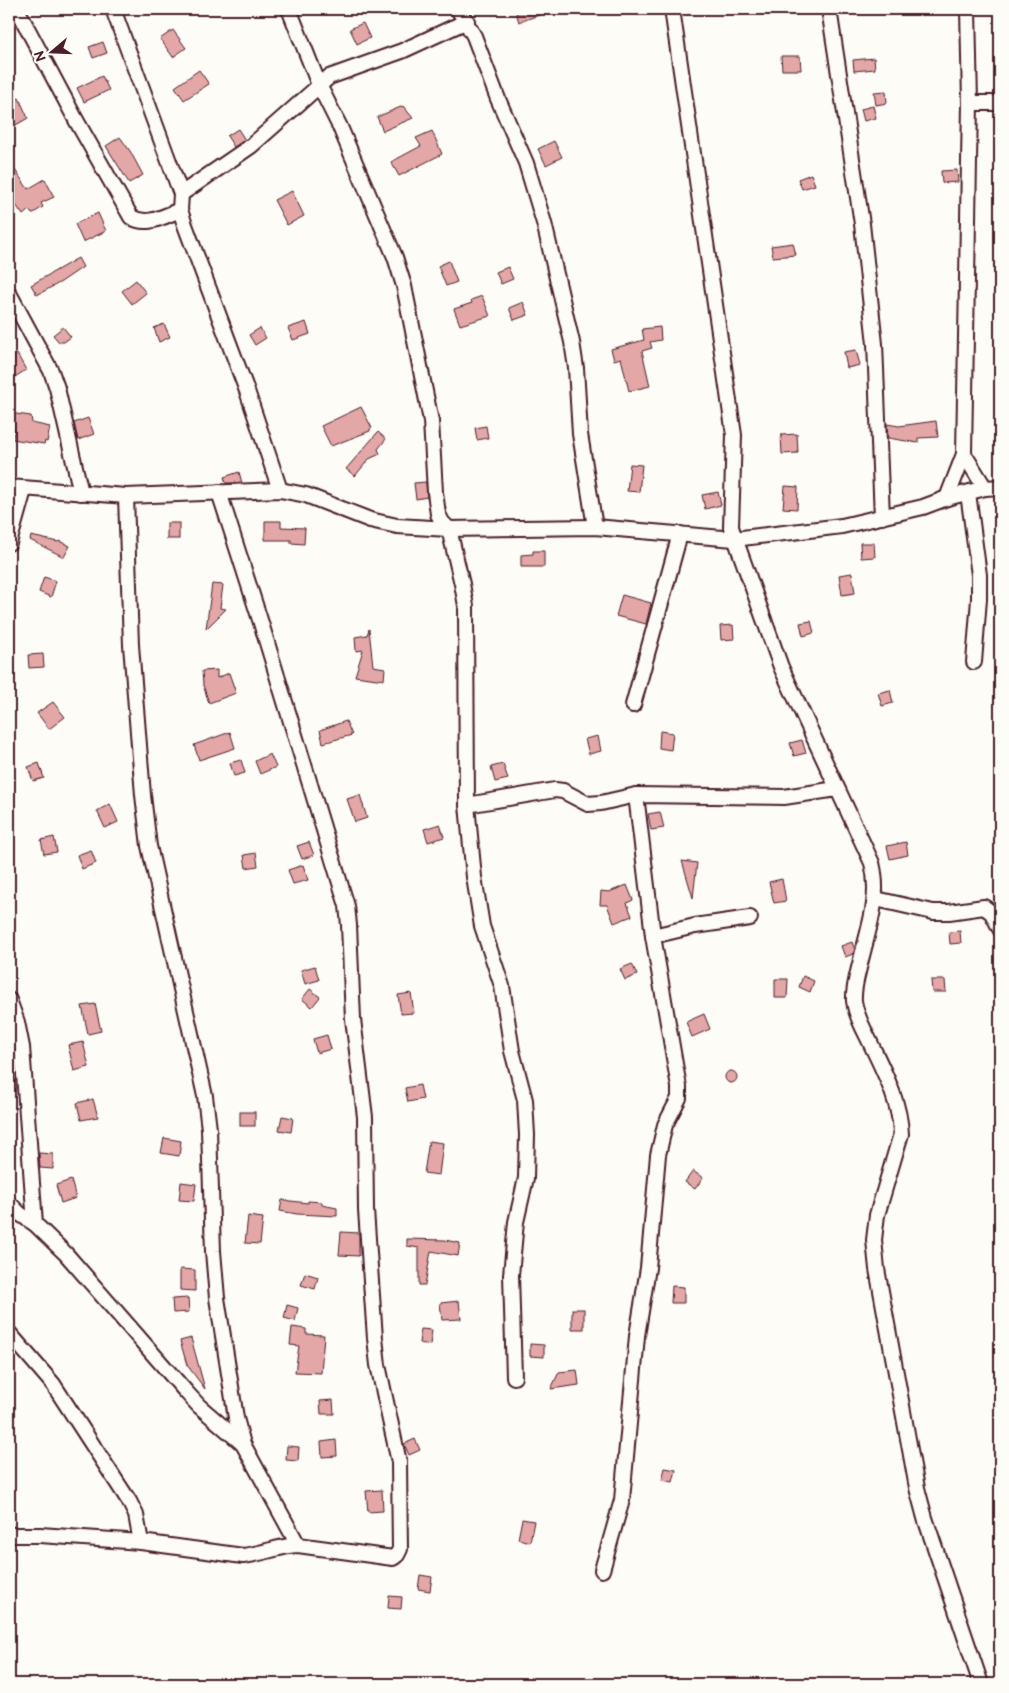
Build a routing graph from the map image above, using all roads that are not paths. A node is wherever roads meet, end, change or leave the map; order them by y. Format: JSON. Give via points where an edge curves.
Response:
{"nodes":[{"id":1,"x":17,"y":9,"type":"edge"},
{"id":2,"x":113,"y":9,"type":"edge"},
{"id":3,"x":289,"y":9,"type":"edge"},
{"id":4,"x":458,"y":9,"type":"edge"},
{"id":5,"x":672,"y":9,"type":"edge"},
{"id":6,"x":829,"y":9,"type":"edge"},
{"id":7,"x":968,"y":9,"type":"edge"},
{"id":8,"x":467,"y":21,"type":"junction"},
{"id":9,"x":319,"y":85,"type":"junction"},
{"id":10,"x":970,"y":103,"type":"junction"},
{"id":11,"x":1000,"y":103,"type":"edge"},
{"id":12,"x":181,"y":194,"type":"junction"},
{"id":13,"x":180,"y":210,"type":"junction"},
{"id":14,"x":9,"y":293,"type":"edge"},
{"id":15,"x":964,"y":454,"type":"junction"},
{"id":16,"x":1000,"y":487,"type":"edge"},
{"id":17,"x":9,"y":488,"type":"edge"},
{"id":18,"x":985,"y":488,"type":"junction"},
{"id":19,"x":24,"y":490,"type":"junction"},
{"id":20,"x":280,"y":490,"type":"junction"},
{"id":21,"x":219,"y":492,"type":"junction"},
{"id":22,"x":81,"y":493,"type":"junction"},
{"id":23,"x":968,"y":493,"type":"junction"},
{"id":24,"x":126,"y":496,"type":"junction"},
{"id":25,"x":947,"y":498,"type":"junction"},
{"id":26,"x":882,"y":517,"type":"junction"},
{"id":27,"x":595,"y":527,"type":"junction"},
{"id":28,"x":449,"y":529,"type":"junction"},
{"id":29,"x":680,"y":534,"type":"junction"},
{"id":30,"x":734,"y":539,"type":"junction"},
{"id":31,"x":9,"y":542,"type":"edge"},
{"id":32,"x":974,"y":662,"type":"dead end"},
{"id":33,"x":633,"y":705,"type":"dead end"},
{"id":34,"x":837,"y":790,"type":"junction"},
{"id":35,"x":636,"y":795,"type":"junction"},
{"id":36,"x":467,"y":805,"type":"junction"},
{"id":37,"x":876,"y":899,"type":"junction"},
{"id":38,"x":750,"y":918,"type":"dead end"},
{"id":39,"x":1000,"y":929,"type":"edge"},
{"id":40,"x":654,"y":936,"type":"junction"},
{"id":41,"x":9,"y":1000,"type":"edge"},
{"id":42,"x":9,"y":1203,"type":"edge"},
{"id":43,"x":35,"y":1224,"type":"junction"},
{"id":44,"x":9,"y":1333,"type":"edge"},
{"id":45,"x":514,"y":1378,"type":"dead end"},
{"id":46,"x":243,"y":1444,"type":"junction"},
{"id":47,"x":9,"y":1534,"type":"edge"},
{"id":48,"x":141,"y":1542,"type":"junction"},
{"id":49,"x":298,"y":1545,"type":"junction"},
{"id":50,"x":602,"y":1570,"type":"dead end"},
{"id":51,"x":981,"y":1684,"type":"edge"}],
"edges":[{"from":1,"to":13,"type":"street","via":[[131,218],[147,222]]},
{"from":2,"to":12,"type":"street"},
{"from":3,"to":9,"type":"street"},
{"from":4,"to":8,"type":"street"},
{"from":5,"to":30,"type":"street","via":[[734,435],[731,527]]},
{"from":6,"to":26,"type":"street","via":[[862,224],[874,334]]},
{"from":7,"to":10,"type":"street"},
{"from":8,"to":9,"type":"street","via":[[402,51],[329,76]]},
{"from":8,"to":27,"type":"street","via":[[526,163],[544,223],[572,342],[580,434]]},
{"from":9,"to":12,"type":"street","via":[[251,146]]},
{"from":9,"to":28,"type":"street","via":[[395,256],[404,286],[431,421],[438,514]]},
{"from":10,"to":11,"type":"street"},
{"from":10,"to":15,"type":"street"},
{"from":12,"to":13,"type":"street"},
{"from":13,"to":20,"type":"street"},
{"from":14,"to":22,"type":"street","via":[[51,371]]},
{"from":15,"to":18,"type":"street"},
{"from":15,"to":25,"type":"street"},
{"from":16,"to":18,"type":"street"},
{"from":17,"to":19,"type":"street"},
{"from":18,"to":23,"type":"street"},
{"from":19,"to":22,"type":"street"},
{"from":19,"to":31,"type":"street"},
{"from":20,"to":21,"type":"street"},
{"from":20,"to":28,"type":"street","via":[[306,495],[370,520],[397,526]]},
{"from":21,"to":24,"type":"street"},
{"from":21,"to":49,"type":"street","via":[[347,906],[353,1019],[365,1116],[366,1210],[375,1338],[399,1462],[400,1549],[397,1555],[393,1558]]},
{"from":22,"to":24,"type":"street"},
{"from":23,"to":25,"type":"street"},
{"from":23,"to":32,"type":"street","via":[[979,575]]},
{"from":24,"to":46,"type":"street","via":[[131,645],[149,846],[205,1096],[218,1298],[236,1418]]},
{"from":25,"to":26,"type":"street"},
{"from":26,"to":30,"type":"street","via":[[842,526]]},
{"from":27,"to":28,"type":"street"},
{"from":27,"to":29,"type":"street"},
{"from":28,"to":36,"type":"street","via":[[466,606]]},
{"from":29,"to":30,"type":"street"},
{"from":29,"to":33,"type":"street"},
{"from":30,"to":34,"type":"street","via":[[781,667]]},
{"from":34,"to":35,"type":"street","via":[[784,797]]},
{"from":34,"to":37,"type":"street","via":[[872,863]]},
{"from":35,"to":36,"type":"street","via":[[588,804],[555,790]]},
{"from":35,"to":40,"type":"street"},
{"from":36,"to":45,"type":"street","via":[[482,926],[502,986],[512,1051],[525,1100],[528,1156],[516,1222],[511,1275]]},
{"from":37,"to":39,"type":"street","via":[[933,912],[984,907],[992,913]]},
{"from":37,"to":51,"type":"street","via":[[855,982],[854,1000],[857,1014],[891,1088],[902,1134],[877,1215],[874,1240],[876,1269],[917,1488]]},
{"from":38,"to":40,"type":"street"},
{"from":40,"to":50,"type":"street","via":[[679,1092],[658,1155],[622,1500]]},
{"from":41,"to":43,"type":"street","via":[[22,1047]]},
{"from":42,"to":43,"type":"street"},
{"from":43,"to":46,"type":"street","via":[[66,1254],[186,1393]]},
{"from":44,"to":48,"type":"street","via":[[53,1384],[129,1501],[136,1515]]},
{"from":46,"to":49,"type":"street"},
{"from":47,"to":48,"type":"street"},
{"from":48,"to":49,"type":"street","via":[[244,1556]]}]}
